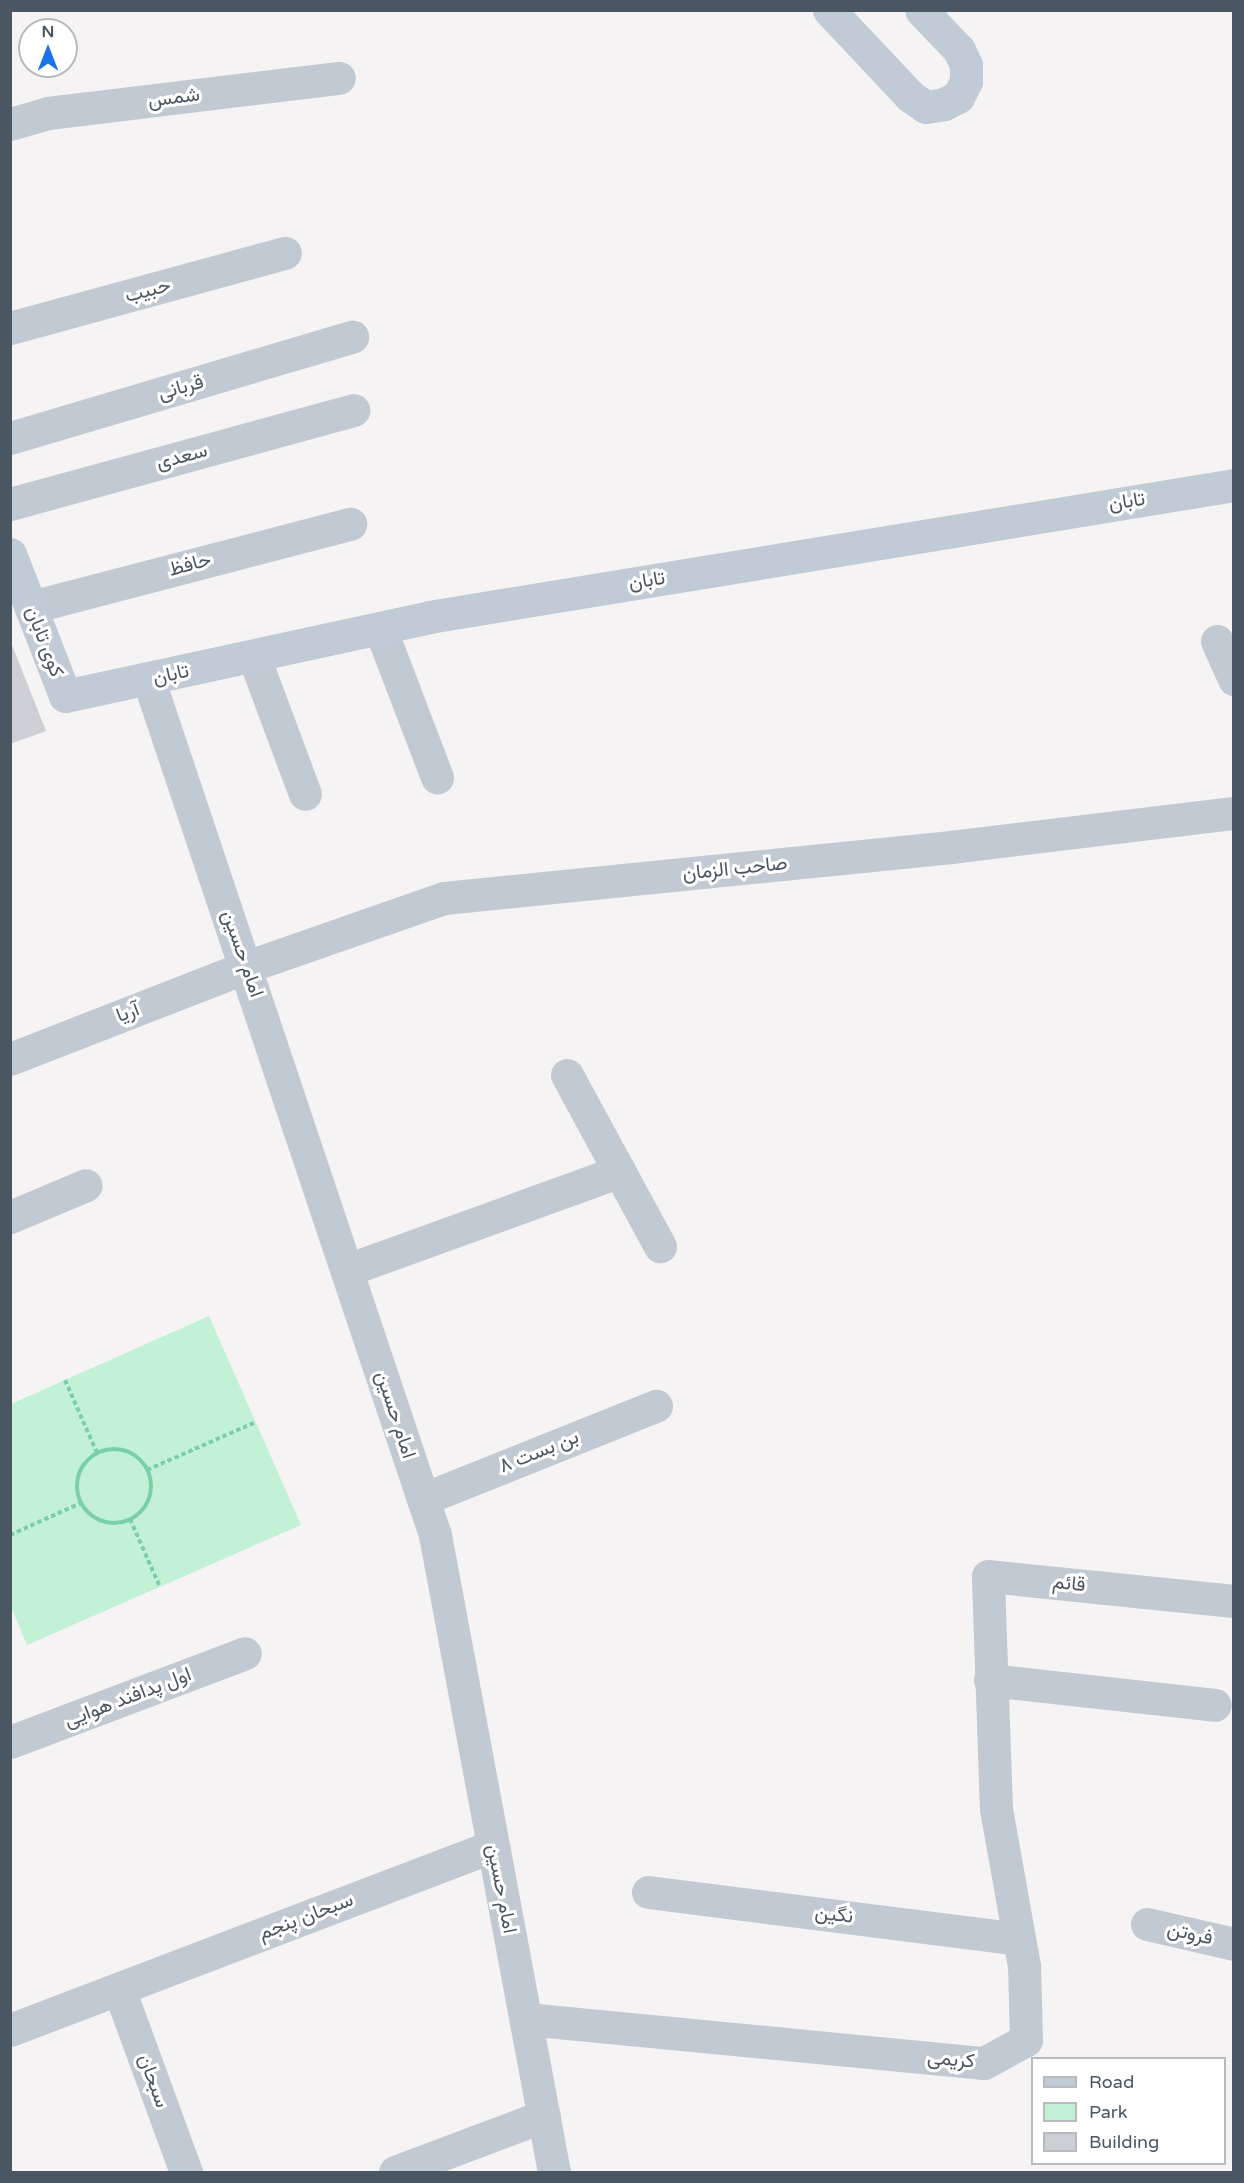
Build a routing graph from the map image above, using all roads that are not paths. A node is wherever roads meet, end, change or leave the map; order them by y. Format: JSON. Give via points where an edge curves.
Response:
{"nodes":[{"id":1,"x":829,"y":10,"type":"edge"},
{"id":2,"x":921,"y":10,"type":"edge"},
{"id":3,"x":339,"y":78,"type":"dead end"},
{"id":4,"x":10,"y":124,"type":"edge"},
{"id":5,"x":285,"y":253,"type":"dead end"},
{"id":6,"x":10,"y":328,"type":"edge"},
{"id":7,"x":352,"y":337,"type":"dead end"},
{"id":8,"x":353,"y":410,"type":"dead end"},
{"id":9,"x":10,"y":438,"type":"edge"},
{"id":10,"x":1233,"y":485,"type":"edge"},
{"id":11,"x":10,"y":504,"type":"edge"},
{"id":12,"x":350,"y":524,"type":"dead end"},
{"id":13,"x":10,"y":554,"type":"edge"},
{"id":14,"x":31,"y":607,"type":"junction"},
{"id":15,"x":380,"y":628,"type":"junction"},
{"id":16,"x":1217,"y":641,"type":"dead end"},
{"id":17,"x":254,"y":657,"type":"junction"},
{"id":18,"x":1233,"y":679,"type":"edge"},
{"id":19,"x":149,"y":681,"type":"junction"},
{"id":20,"x":64,"y":696,"type":"joint"},
{"id":21,"x":437,"y":777,"type":"dead end"},
{"id":22,"x":305,"y":794,"type":"dead end"},
{"id":23,"x":1233,"y":813,"type":"edge"},
{"id":24,"x":246,"y":967,"type":"junction"},
{"id":25,"x":10,"y":1059,"type":"edge"},
{"id":26,"x":567,"y":1075,"type":"dead end"},
{"id":27,"x":620,"y":1171,"type":"junction"},
{"id":28,"x":86,"y":1185,"type":"dead end"},
{"id":29,"x":10,"y":1217,"type":"edge"},
{"id":30,"x":660,"y":1246,"type":"dead end"},
{"id":31,"x":348,"y":1270,"type":"junction"},
{"id":32,"x":656,"y":1406,"type":"dead end"},
{"id":33,"x":423,"y":1499,"type":"junction"},
{"id":34,"x":1233,"y":1601,"type":"edge"},
{"id":35,"x":245,"y":1653,"type":"dead end"},
{"id":36,"x":990,"y":1670,"type":"junction"},
{"id":37,"x":1215,"y":1705,"type":"dead end"},
{"id":38,"x":10,"y":1743,"type":"edge"},
{"id":39,"x":494,"y":1846,"type":"junction"},
{"id":40,"x":648,"y":1892,"type":"dead end"},
{"id":41,"x":1147,"y":1924,"type":"dead end"},
{"id":42,"x":1019,"y":1939,"type":"junction"},
{"id":43,"x":1233,"y":1944,"type":"edge"},
{"id":44,"x":119,"y":1989,"type":"junction"},
{"id":45,"x":526,"y":2019,"type":"junction"},
{"id":46,"x":10,"y":2031,"type":"edge"},
{"id":47,"x":544,"y":2116,"type":"junction"},
{"id":48,"x":186,"y":2172,"type":"edge"},
{"id":49,"x":395,"y":2172,"type":"edge"},
{"id":50,"x":554,"y":2172,"type":"edge"}],
"edges":[{"from":1,"to":2,"type":"street","via":[[910,96],[926,107],[958,97],[966,81],[966,65],[959,50]]},
{"from":3,"to":4,"type":"street","name":"شمس","via":[[48,113]]},
{"from":5,"to":6,"type":"street","name":"حبیب"},
{"from":7,"to":9,"type":"street","name":"قربانی"},
{"from":8,"to":11,"type":"street","name":"سعدی"},
{"from":10,"to":15,"type":"street","name":"تابان"},
{"from":12,"to":14,"type":"street","name":"حافظ"},
{"from":13,"to":14,"type":"street","name":"کوی تابان"},
{"from":14,"to":20,"type":"street","name":"کوی تابان"},
{"from":15,"to":17,"type":"street","name":"تابان"},
{"from":15,"to":21,"type":"street"},
{"from":16,"to":18,"type":"street"},
{"from":17,"to":19,"type":"street","name":"تابان"},
{"from":17,"to":22,"type":"street"},
{"from":19,"to":20,"type":"street","name":"تابان"},
{"from":19,"to":24,"type":"street","name":"امام حسین"},
{"from":23,"to":24,"type":"street","name":"صاحب الزمان","via":[[951,847],[444,898]]},
{"from":24,"to":25,"type":"street","name":"آریا"},
{"from":24,"to":31,"type":"street","name":"امام حسین"},
{"from":26,"to":27,"type":"street"},
{"from":27,"to":30,"type":"street"},
{"from":27,"to":31,"type":"street"},
{"from":28,"to":29,"type":"street"},
{"from":31,"to":33,"type":"street","name":"امام حسین"},
{"from":32,"to":33,"type":"street","name":"بن بست ۸"},
{"from":33,"to":39,"type":"street","name":"امام حسین","via":[[435,1535]]},
{"from":34,"to":36,"type":"street","name":"قائم","via":[[988,1576]]},
{"from":35,"to":38,"type":"street","name":"اول پدافند هوایی"},
{"from":36,"to":37,"type":"street"},
{"from":36,"to":42,"type":"street","name":"کریمی","via":[[996,1809]]},
{"from":39,"to":44,"type":"street","name":"سبحان پنجم"},
{"from":39,"to":45,"type":"street","name":"امام حسین"},
{"from":40,"to":42,"type":"street","name":"نگین"},
{"from":41,"to":43,"type":"street","name":"فروتن"},
{"from":42,"to":45,"type":"street","name":"کریمی","via":[[1024,1966],[1026,2040],[984,2063]]},
{"from":44,"to":46,"type":"street","name":"سبحان پنجم"},
{"from":44,"to":48,"type":"street","name":"سبحان"},
{"from":45,"to":47,"type":"street","name":"امام حسین"},
{"from":47,"to":49,"type":"street"},
{"from":47,"to":50,"type":"street","name":"امام حسین"}]}
